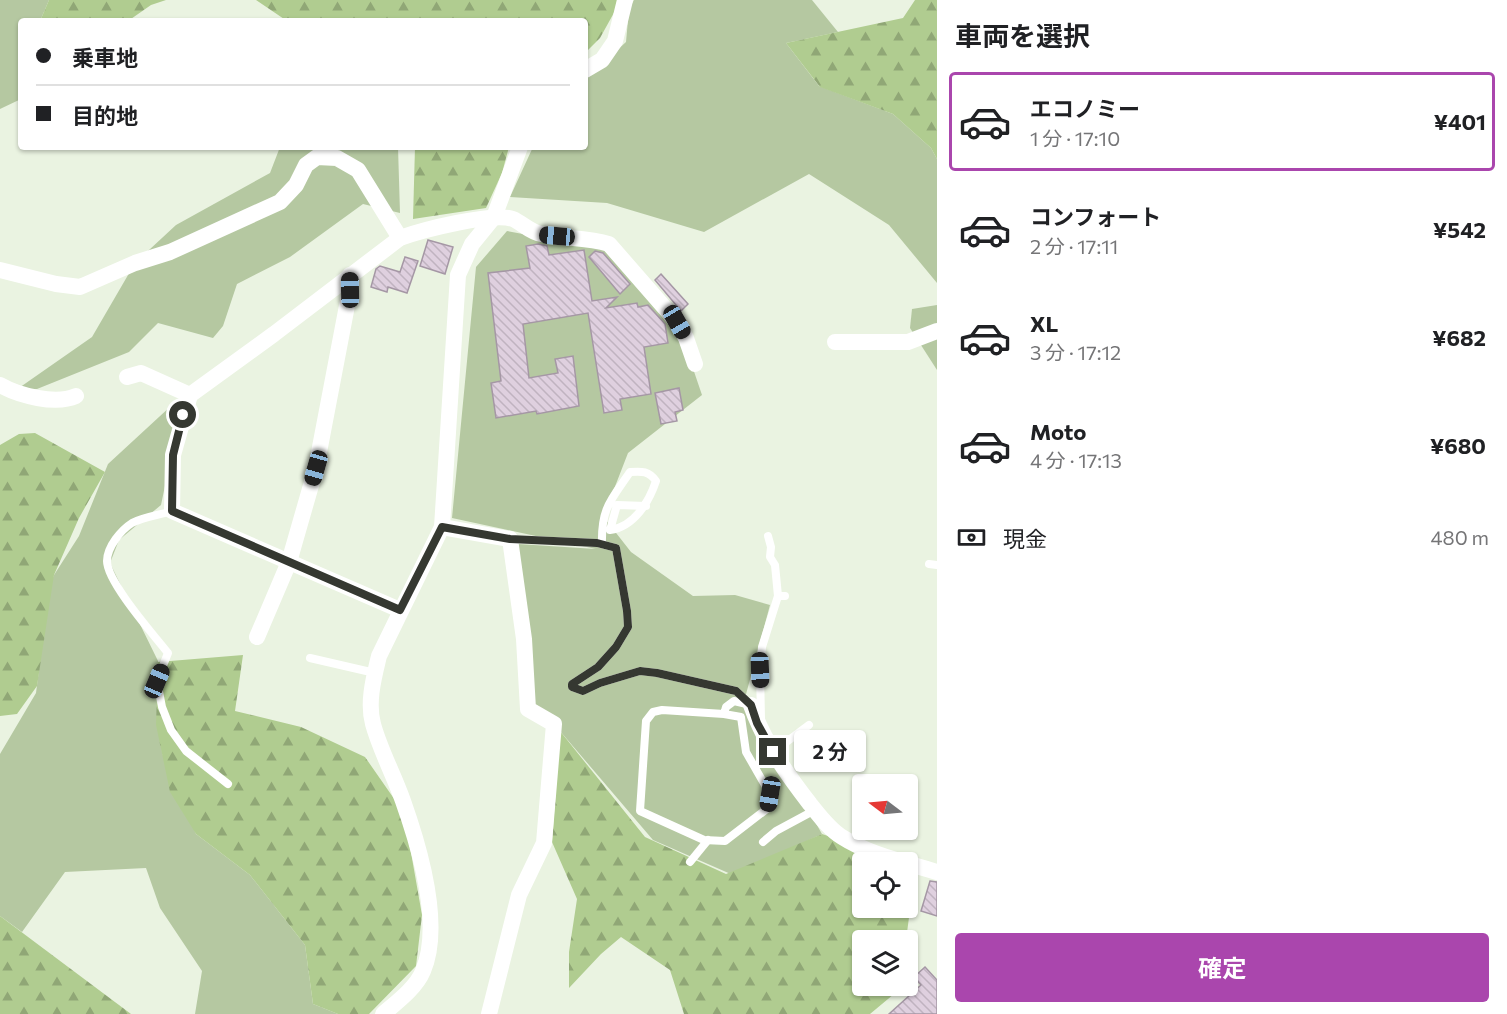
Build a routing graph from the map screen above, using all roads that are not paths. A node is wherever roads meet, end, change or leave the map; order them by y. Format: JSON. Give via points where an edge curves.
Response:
{"nodes":[{"id":1,"x":625,"y":0,"type":"edge"},
{"id":2,"x":588,"y":68,"type":"edge"},
{"id":3,"x":519,"y":150,"type":"edge"},
{"id":4,"x":494,"y":217,"type":"junction"},
{"id":5,"x":400,"y":238,"type":"junction"},
{"id":6,"x":0,"y":270,"type":"edge"},
{"id":7,"x":350,"y":275,"type":"junction"},
{"id":8,"x":937,"y":331,"type":"edge"},
{"id":9,"x":836,"y":342,"type":"dead end"},
{"id":10,"x":694,"y":364,"type":"dead end"},
{"id":11,"x":127,"y":377,"type":"dead end"},
{"id":12,"x":0,"y":385,"type":"edge"},
{"id":13,"x":190,"y":395,"type":"junction"},
{"id":14,"x":76,"y":396,"type":"dead end"},
{"id":15,"x":613,"y":504,"type":"junction"},
{"id":16,"x":646,"y":506,"type":"junction"},
{"id":17,"x":172,"y":511,"type":"junction"},
{"id":18,"x":442,"y":527,"type":"junction"},
{"id":19,"x":768,"y":536,"type":"dead end"},
{"id":20,"x":510,"y":539,"type":"junction"},
{"id":21,"x":602,"y":544,"type":"junction"},
{"id":22,"x":289,"y":562,"type":"junction"},
{"id":23,"x":400,"y":610,"type":"junction"},
{"id":24,"x":257,"y":637,"type":"dead end"},
{"id":25,"x":310,"y":658,"type":"dead end"},
{"id":26,"x":375,"y":673,"type":"junction"},
{"id":27,"x":751,"y":705,"type":"junction"},
{"id":28,"x":724,"y":714,"type":"junction"},
{"id":29,"x":809,"y":725,"type":"dead end"},
{"id":30,"x":762,"y":732,"type":"junction"},
{"id":31,"x":773,"y":752,"type":"junction"},
{"id":32,"x":228,"y":784,"type":"dead end"},
{"id":33,"x":815,"y":810,"type":"junction"},
{"id":34,"x":708,"y":840,"type":"junction"},
{"id":35,"x":763,"y":842,"type":"dead end"},
{"id":36,"x":690,"y":862,"type":"dead end"},
{"id":37,"x":937,"y":872,"type":"edge"},
{"id":38,"x":383,"y":1014,"type":"edge"},
{"id":39,"x":489,"y":1014,"type":"edge"}],
"edges":[{"from":1,"to":2,"type":"street","via":[[615,41],[602,60]]},
{"from":3,"to":4,"type":"street"},
{"from":4,"to":5,"type":"street"},
{"from":4,"to":10,"type":"street","via":[[512,219],[538,234],[609,244],[677,322]]},
{"from":4,"to":18,"type":"street","via":[[472,244],[458,274]]},
{"from":5,"to":6,"type":"street","via":[[358,170],[337,158],[317,157],[306,165],[296,185],[280,202],[81,287]]},
{"from":5,"to":7,"type":"street"},
{"from":7,"to":13,"type":"street"},
{"from":7,"to":22,"type":"street","via":[[316,468]]},
{"from":8,"to":9,"type":"street","via":[[908,342]]},
{"from":11,"to":13,"type":"street","via":[[141,373]]},
{"from":12,"to":14,"type":"street","via":[[31,398]]},
{"from":13,"to":17,"type":"street","via":[[173,455]]},
{"from":15,"to":16,"type":"lane"},
{"from":15,"to":16,"type":"lane","via":[[610,530],[619,529]]},
{"from":15,"to":16,"type":"lane","via":[[630,472],[642,471],[656,481]]},
{"from":15,"to":21,"type":"lane","via":[[602,522]]},
{"from":17,"to":22,"type":"street"},
{"from":17,"to":32,"type":"lane","via":[[133,523],[117,537],[107,561],[110,575],[168,653],[157,681],[171,730],[186,751]]},
{"from":18,"to":20,"type":"street"},
{"from":18,"to":23,"type":"street"},
{"from":19,"to":30,"type":"lane","via":[[781,596],[762,647]]},
{"from":20,"to":21,"type":"lane"},
{"from":20,"to":39,"type":"street","via":[[524,639],[528,709],[554,724],[544,843],[519,895]]},
{"from":21,"to":27,"type":"lane","via":[[616,548],[628,627],[598,667],[572,687],[583,691],[640,671],[736,691]]},
{"from":22,"to":23,"type":"street"},
{"from":22,"to":24,"type":"street"},
{"from":23,"to":26,"type":"street"},
{"from":25,"to":26,"type":"lane"},
{"from":26,"to":38,"type":"street","via":[[373,722],[404,802],[423,869],[432,929],[423,972]]},
{"from":27,"to":28,"type":"lane","via":[[734,701]]},
{"from":27,"to":30,"type":"street"},
{"from":28,"to":34,"type":"lane","via":[[741,717],[746,752],[770,794],[768,808],[725,841]]},
{"from":28,"to":34,"type":"lane","via":[[662,710],[653,712],[646,721],[640,811]]},
{"from":29,"to":31,"type":"lane"},
{"from":30,"to":31,"type":"street"},
{"from":31,"to":33,"type":"street"},
{"from":33,"to":35,"type":"lane"},
{"from":33,"to":37,"type":"street","via":[[840,836],[855,844]]},
{"from":34,"to":36,"type":"lane"}]}
